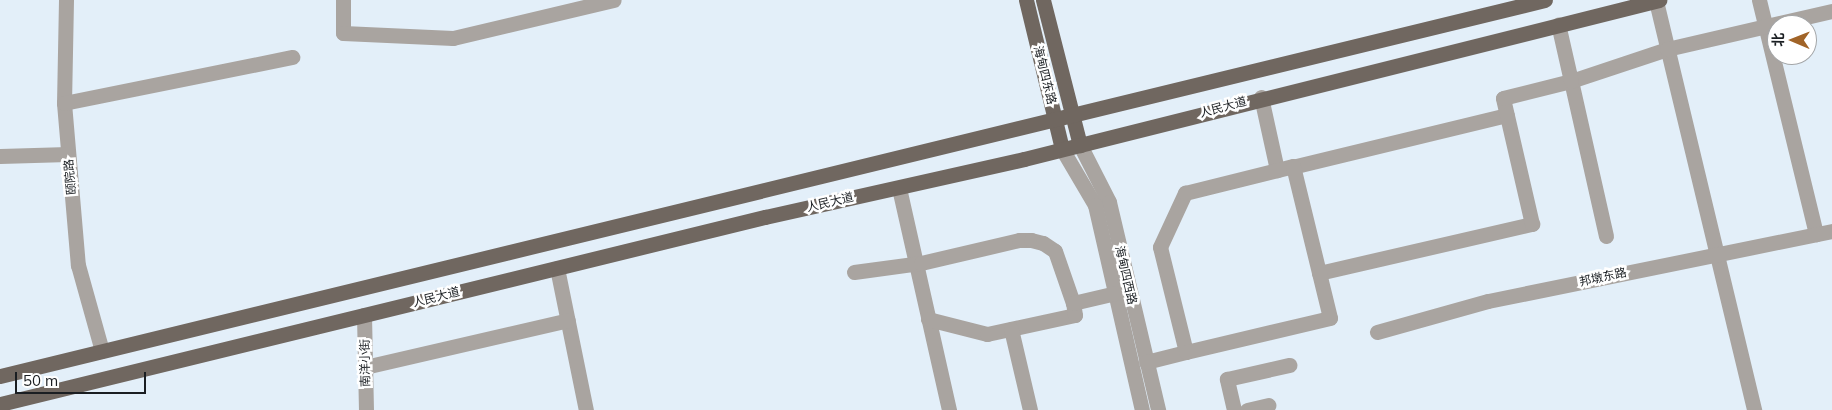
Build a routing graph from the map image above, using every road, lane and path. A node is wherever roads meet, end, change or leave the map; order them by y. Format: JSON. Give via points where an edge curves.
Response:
{"nodes":[{"id":1,"x":66,"y":0,"type":"edge"},
{"id":2,"x":343,"y":0,"type":"edge"},
{"id":3,"x":614,"y":0,"type":"edge"},
{"id":4,"x":1026,"y":0,"type":"edge"},
{"id":5,"x":1043,"y":0,"type":"edge"},
{"id":6,"x":1545,"y":0,"type":"edge"},
{"id":7,"x":1658,"y":0,"type":"edge"},
{"id":8,"x":1759,"y":0,"type":"edge"},
{"id":9,"x":1504,"y":5,"type":"edge"},
{"id":10,"x":1832,"y":11,"type":"edge"},
{"id":11,"x":1558,"y":24,"type":"junction"},
{"id":12,"x":1765,"y":25,"type":"junction"},
{"id":13,"x":1667,"y":49,"type":"junction"},
{"id":14,"x":292,"y":57,"type":"dead end"},
{"id":15,"x":1571,"y":81,"type":"junction"},
{"id":16,"x":1262,"y":97,"type":"junction"},
{"id":17,"x":64,"y":103,"type":"junction"},
{"id":18,"x":1072,"y":113,"type":"junction"},
{"id":19,"x":1507,"y":115,"type":"junction"},
{"id":20,"x":1056,"y":118,"type":"junction"},
{"id":21,"x":1080,"y":145,"type":"junction"},
{"id":22,"x":1062,"y":150,"type":"junction"},
{"id":23,"x":68,"y":154,"type":"junction"},
{"id":24,"x":0,"y":156,"type":"edge"},
{"id":25,"x":1284,"y":168,"type":"junction"},
{"id":26,"x":898,"y":188,"type":"junction"},
{"id":27,"x":1832,"y":231,"type":"edge"},
{"id":28,"x":1816,"y":234,"type":"junction"},
{"id":29,"x":1606,"y":236,"type":"dead end"},
{"id":30,"x":1716,"y":254,"type":"junction"},
{"id":31,"x":916,"y":264,"type":"junction"},
{"id":32,"x":557,"y":268,"type":"junction"},
{"id":33,"x":854,"y":272,"type":"dead end"},
{"id":34,"x":1319,"y":273,"type":"junction"},
{"id":35,"x":1116,"y":293,"type":"junction"},
{"id":36,"x":1072,"y":303,"type":"junction"},
{"id":37,"x":364,"y":315,"type":"junction"},
{"id":38,"x":928,"y":319,"type":"junction"},
{"id":39,"x":568,"y":320,"type":"junction"},
{"id":40,"x":1011,"y":329,"type":"junction"},
{"id":41,"x":1377,"y":332,"type":"dead end"},
{"id":42,"x":102,"y":351,"type":"junction"},
{"id":43,"x":1186,"y":352,"type":"junction"},
{"id":44,"x":1146,"y":362,"type":"junction"},
{"id":45,"x":1289,"y":365,"type":"dead end"},
{"id":46,"x":365,"y":367,"type":"junction"},
{"id":47,"x":0,"y":376,"type":"edge"},
{"id":48,"x":1268,"y":403,"type":"edge"},
{"id":49,"x":0,"y":404,"type":"edge"},
{"id":50,"x":366,"y":410,"type":"edge"},
{"id":51,"x":586,"y":410,"type":"edge"},
{"id":52,"x":949,"y":410,"type":"edge"},
{"id":53,"x":1030,"y":410,"type":"edge"},
{"id":54,"x":1142,"y":410,"type":"edge"},
{"id":55,"x":1158,"y":410,"type":"edge"},
{"id":56,"x":1234,"y":410,"type":"edge"},
{"id":57,"x":1247,"y":410,"type":"edge"},
{"id":58,"x":1754,"y":410,"type":"edge"}],
"edges":[{"from":1,"to":17,"type":"street","name":"颐院路"},
{"from":2,"to":3,"type":"street","via":[[343,33],[453,38]]},
{"from":4,"to":20,"type":"main road","name":"海甸四东路"},
{"from":5,"to":18,"type":"main road","name":"海甸四东路"},
{"from":6,"to":9,"type":"main road"},
{"from":7,"to":11,"type":"main road","name":"人民大道"},
{"from":7,"to":13,"type":"street"},
{"from":8,"to":12,"type":"street"},
{"from":9,"to":18,"type":"main road","via":[[1110,107]]},
{"from":10,"to":12,"type":"street"},
{"from":11,"to":15,"type":"street"},
{"from":11,"to":16,"type":"main road","name":"人民大道"},
{"from":12,"to":13,"type":"street"},
{"from":12,"to":28,"type":"street"},
{"from":13,"to":15,"type":"street"},
{"from":13,"to":30,"type":"street"},
{"from":14,"to":17,"type":"street"},
{"from":15,"to":19,"type":"street","via":[[1503,98]]},
{"from":15,"to":29,"type":"street"},
{"from":16,"to":21,"type":"main road","name":"人民大道"},
{"from":16,"to":25,"type":"street"},
{"from":17,"to":23,"type":"street","name":"颐院路"},
{"from":18,"to":20,"type":"main road"},
{"from":18,"to":21,"type":"main road","name":"海甸四东路"},
{"from":19,"to":25,"type":"street"},
{"from":19,"to":34,"type":"street","via":[[1532,224]]},
{"from":20,"to":22,"type":"main road","name":"海甸四东路"},
{"from":20,"to":42,"type":"main road"},
{"from":21,"to":22,"type":"main road","name":"人民大道"},
{"from":21,"to":44,"type":"street","name":"海甸四西路","via":[[1109,202]]},
{"from":22,"to":26,"type":"main road","name":"人民大道"},
{"from":22,"to":35,"type":"street","name":"海甸四西路","via":[[1095,205]]},
{"from":23,"to":24,"type":"street"},
{"from":23,"to":42,"type":"street","name":"颐院路","via":[[78,265]]},
{"from":25,"to":34,"type":"street"},
{"from":25,"to":43,"type":"street","via":[[1185,193],[1160,247]]},
{"from":26,"to":31,"type":"street"},
{"from":26,"to":32,"type":"main road","name":"人民大道"},
{"from":27,"to":28,"type":"street","name":"邦墩东路"},
{"from":28,"to":30,"type":"street","name":"邦墩东路"},
{"from":30,"to":41,"type":"street","name":"邦墩东路","via":[[1488,301]]},
{"from":30,"to":58,"type":"street"},
{"from":31,"to":33,"type":"street"},
{"from":31,"to":36,"type":"street","via":[[1019,240],[1043,243],[1055,251]]},
{"from":31,"to":38,"type":"street"},
{"from":32,"to":37,"type":"main road","name":"人民大道"},
{"from":32,"to":39,"type":"street"},
{"from":34,"to":43,"type":"street","via":[[1330,318]]},
{"from":35,"to":36,"type":"street"},
{"from":35,"to":54,"type":"street","name":"海甸四西路"},
{"from":36,"to":40,"type":"street","via":[[1075,316]]},
{"from":37,"to":46,"type":"street","name":"南洋小街"},
{"from":37,"to":49,"type":"main road","name":"人民大道"},
{"from":38,"to":40,"type":"street","via":[[987,334]]},
{"from":38,"to":52,"type":"street"},
{"from":39,"to":46,"type":"street"},
{"from":39,"to":51,"type":"street"},
{"from":40,"to":53,"type":"street"},
{"from":42,"to":47,"type":"main road"},
{"from":43,"to":44,"type":"street"},
{"from":44,"to":55,"type":"street","name":"海甸四西路"},
{"from":45,"to":56,"type":"street","via":[[1227,379]]},
{"from":46,"to":50,"type":"street","name":"南洋小街"},
{"from":48,"to":57,"type":"street"}]}
